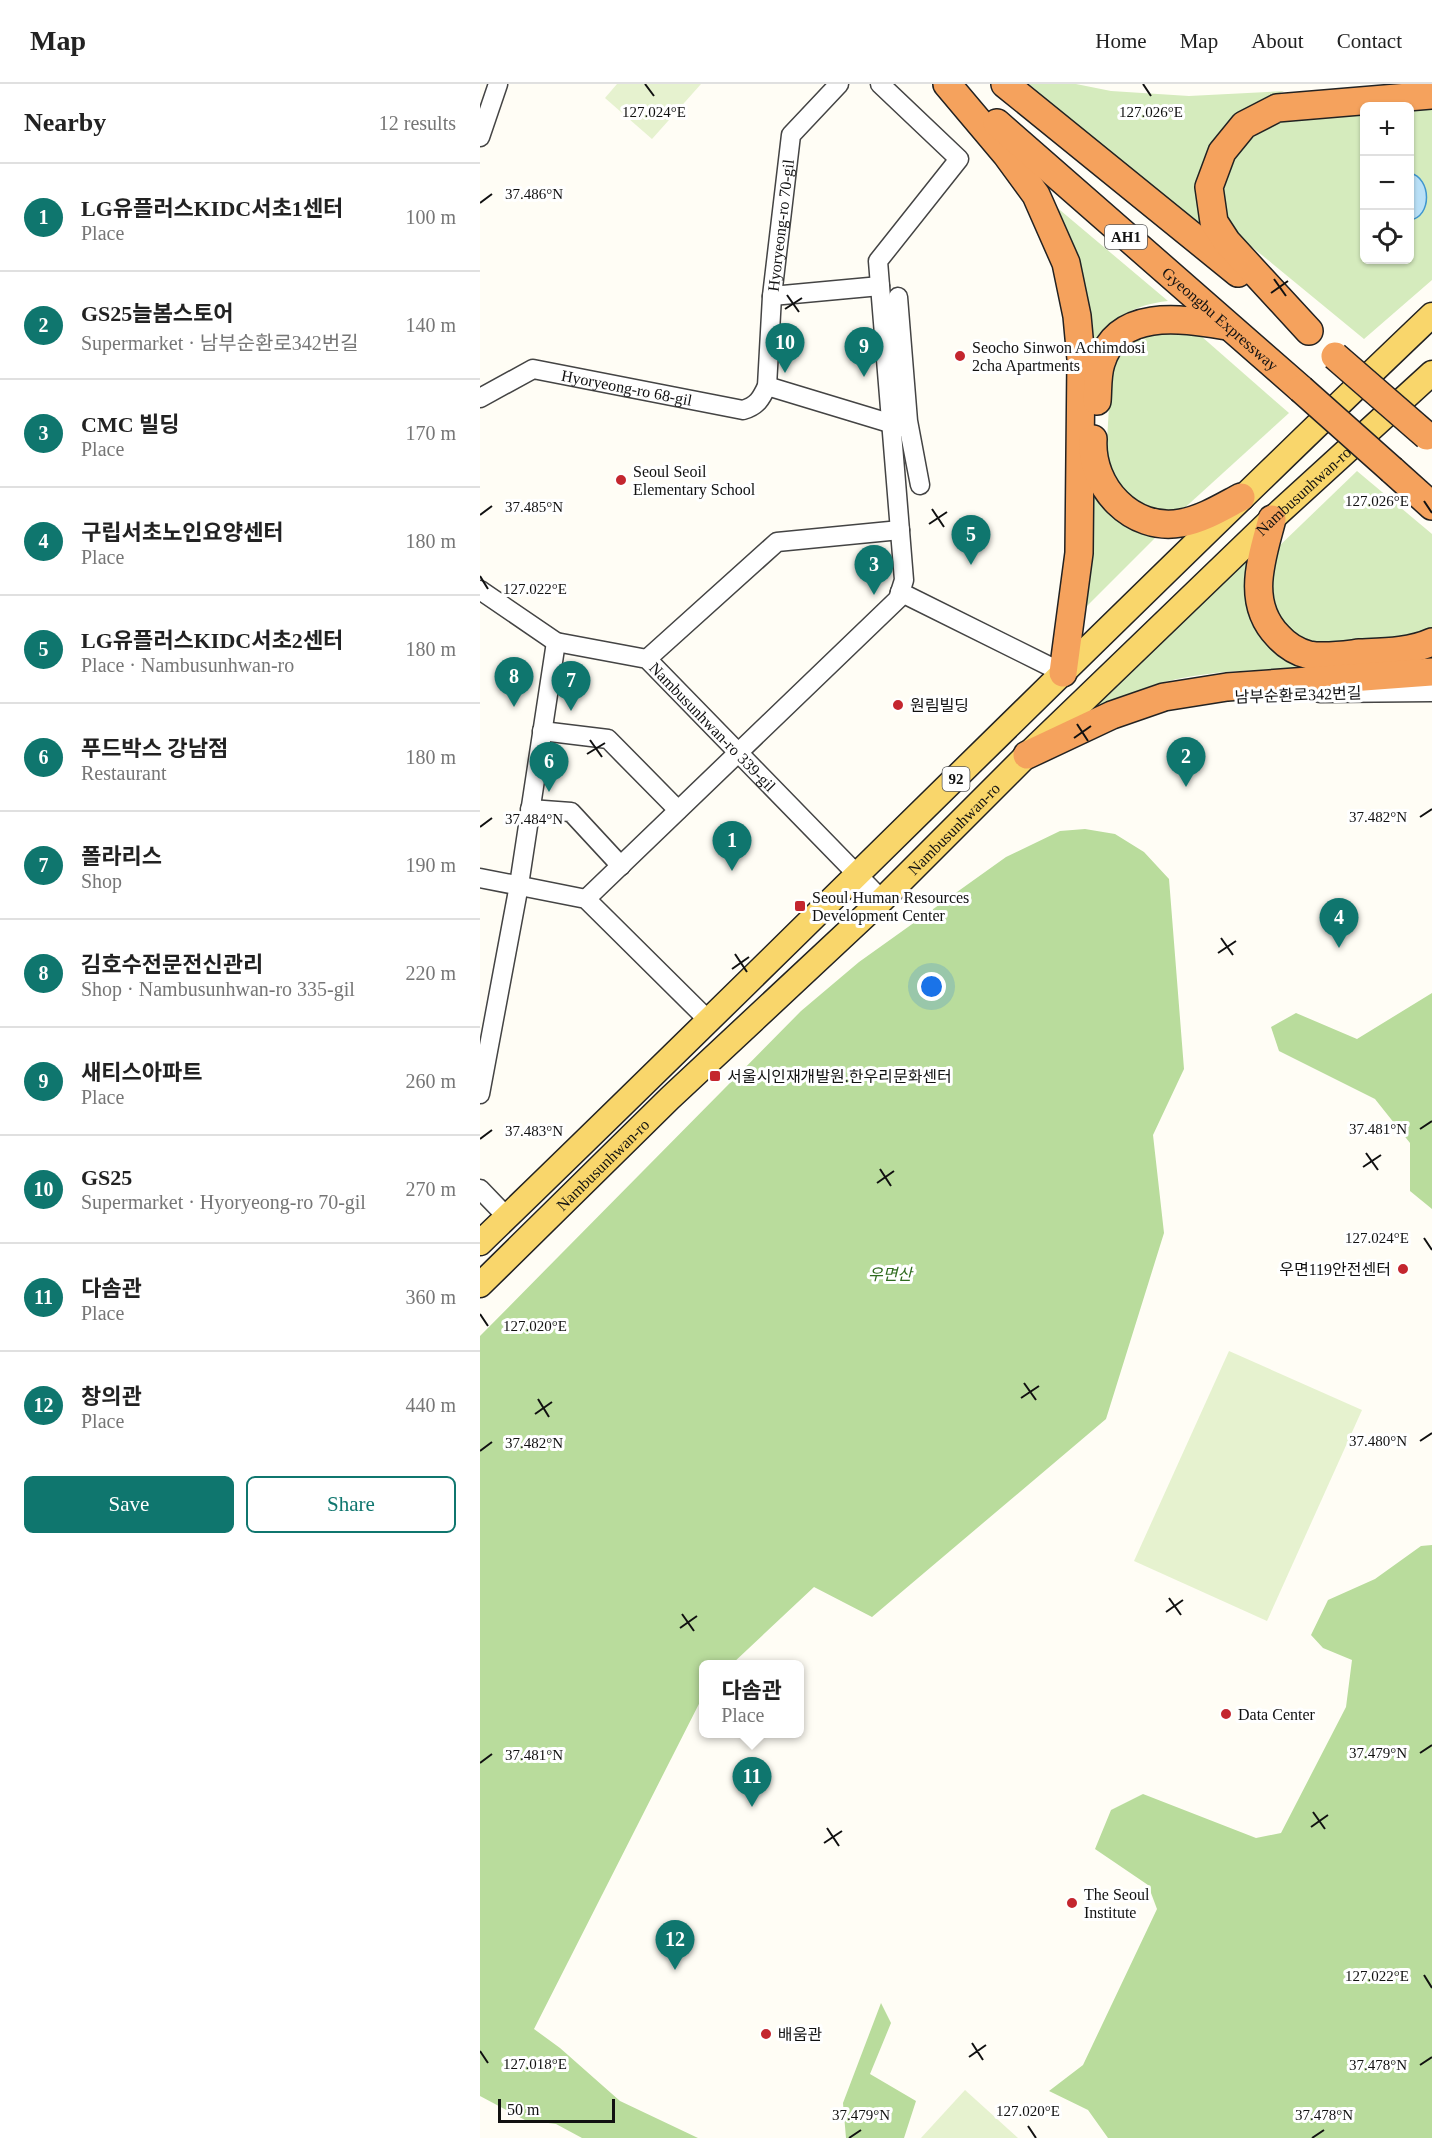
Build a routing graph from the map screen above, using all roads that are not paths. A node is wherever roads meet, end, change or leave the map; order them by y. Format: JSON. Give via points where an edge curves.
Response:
{"nodes":[{"id":1,"x":498,"y":84,"type":"edge"},
{"id":2,"x":838,"y":84,"type":"edge"},
{"id":3,"x":880,"y":84,"type":"edge"},
{"id":4,"x":947,"y":84,"type":"edge"},
{"id":5,"x":953,"y":84,"type":"edge"},
{"id":6,"x":1005,"y":84,"type":"edge"},
{"id":7,"x":1432,"y":95,"type":"edge"},
{"id":8,"x":480,"y":137,"type":"edge"},
{"id":9,"x":880,"y":286,"type":"junction"},
{"id":10,"x":772,"y":296,"type":"junction"},
{"id":11,"x":898,"y":297,"type":"dead end"},
{"id":12,"x":1432,"y":315,"type":"edge"},
{"id":13,"x":1227,"y":326,"type":"junction"},
{"id":14,"x":1309,"y":331,"type":"junction"},
{"id":15,"x":1432,"y":373,"type":"edge"},
{"id":16,"x":767,"y":386,"type":"junction"},
{"id":17,"x":480,"y":398,"type":"edge"},
{"id":18,"x":892,"y":425,"type":"junction"},
{"id":19,"x":1429,"y":438,"type":"edge"},
{"id":20,"x":1241,"y":497,"type":"junction"},
{"id":21,"x":1428,"y":505,"type":"edge"},
{"id":22,"x":1272,"y":519,"type":"junction"},
{"id":23,"x":900,"y":530,"type":"junction"},
{"id":24,"x":480,"y":590,"type":"edge"},
{"id":25,"x":900,"y":592,"type":"junction"},
{"id":26,"x":556,"y":642,"type":"junction"},
{"id":27,"x":1432,"y":642,"type":"edge"},
{"id":28,"x":647,"y":659,"type":"junction"},
{"id":29,"x":1432,"y":672,"type":"edge"},
{"id":30,"x":1064,"y":673,"type":"junction"},
{"id":31,"x":1432,"y":692,"type":"edge"},
{"id":32,"x":1164,"y":697,"type":"junction"},
{"id":33,"x":542,"y":731,"type":"junction"},
{"id":34,"x":738,"y":751,"type":"junction"},
{"id":35,"x":1027,"y":755,"type":"junction"},
{"id":36,"x":530,"y":809,"type":"junction"},
{"id":37,"x":678,"y":810,"type":"junction"},
{"id":38,"x":621,"y":866,"type":"junction"},
{"id":39,"x":859,"y":874,"type":"junction"},
{"id":40,"x":480,"y":879,"type":"edge"},
{"id":41,"x":519,"y":885,"type":"junction"},
{"id":42,"x":586,"y":899,"type":"junction"},
{"id":43,"x":882,"y":900,"type":"junction"},
{"id":44,"x":708,"y":1020,"type":"junction"},
{"id":45,"x":480,"y":1094,"type":"edge"},
{"id":46,"x":480,"y":1189,"type":"edge"},
{"id":47,"x":507,"y":1217,"type":"junction"},
{"id":48,"x":480,"y":1243,"type":"edge"},
{"id":49,"x":480,"y":1285,"type":"edge"}],
"edges":[{"from":1,"to":8,"type":"street"},
{"from":2,"to":10,"type":"street","name":"Hyoryeong-ro 70-gil","via":[[791,135]]},
{"from":3,"to":9,"type":"street","via":[[959,159],[878,261]]},
{"from":4,"to":30,"type":"highway","via":[[1036,195],[1066,263],[1077,316],[1081,359],[1079,553]]},
{"from":5,"to":13,"type":"highway","name":"Gyeongbu Expressway","number":"AH1"},
{"from":6,"to":14,"type":"highway","number":"AH1"},
{"from":7,"to":14,"type":"highway","via":[[1277,108],[1244,125],[1222,152],[1209,187],[1214,222],[1227,242]]},
{"from":9,"to":10,"type":"street"},
{"from":9,"to":18,"type":"street"},
{"from":10,"to":16,"type":"street","name":"Hyoryeong-ro 70-gil"},
{"from":11,"to":18,"type":"street","via":[[908,421],[920,484],[909,429]]},
{"from":12,"to":20,"type":"main road","name":"Nambusunhwan-ro","number":"92"},
{"from":13,"to":20,"type":"highway","via":[[1164,318],[1145,321],[1109,345],[1099,367],[1093,456],[1100,478],[1112,496],[1131,513],[1151,522],[1174,524],[1192,520]]},
{"from":13,"to":21,"type":"highway","name":"Gyeongbu Expressway","number":"AH1","bridge":true},
{"from":14,"to":19,"type":"highway","number":"AH1","bridge":true},
{"from":15,"to":22,"type":"main road","name":"Nambusunhwan-ro","number":"92"},
{"from":16,"to":17,"type":"street","name":"Hyoryeong-ro 68-gil","via":[[760,400],[743,410],[533,369]]},
{"from":16,"to":18,"type":"street"},
{"from":18,"to":23,"type":"street"},
{"from":20,"to":30,"type":"main road","name":"Nambusunhwan-ro","number":"92"},
{"from":22,"to":27,"type":"highway","via":[[1259,567],[1258,594],[1269,625],[1286,644],[1302,653],[1320,656],[1409,650]]},
{"from":22,"to":35,"type":"main road","name":"Nambusunhwan-ro","number":"92"},
{"from":23,"to":25,"type":"street","via":[[904,580]]},
{"from":23,"to":28,"type":"street","via":[[777,542]]},
{"from":24,"to":26,"type":"street","name":"Nambusunhwan-ro 339-gil"},
{"from":25,"to":30,"type":"street"},
{"from":25,"to":34,"type":"street","via":[[898,599]]},
{"from":26,"to":28,"type":"street","name":"Nambusunhwan-ro 339-gil"},
{"from":26,"to":33,"type":"street"},
{"from":28,"to":34,"type":"street","name":"Nambusunhwan-ro 339-gil"},
{"from":29,"to":32,"type":"highway","via":[[1227,687]]},
{"from":30,"to":39,"type":"main road","name":"Nambusunhwan-ro","number":"92"},
{"from":31,"to":32,"type":"street","name":"남부순환로342번길"},
{"from":32,"to":35,"type":"highway"},
{"from":33,"to":36,"type":"street"},
{"from":33,"to":37,"type":"street","via":[[608,740]]},
{"from":34,"to":37,"type":"street"},
{"from":34,"to":39,"type":"street","name":"Nambusunhwan-ro 339-gil"},
{"from":35,"to":43,"type":"main road","name":"Nambusunhwan-ro","number":"92"},
{"from":36,"to":38,"type":"street","via":[[571,812]]},
{"from":36,"to":41,"type":"street"},
{"from":37,"to":38,"type":"street"},
{"from":38,"to":42,"type":"street"},
{"from":39,"to":43,"type":"street","name":"Nambusunhwan-ro 339-gil"},
{"from":39,"to":44,"type":"main road","name":"Nambusunhwan-ro","number":"92"},
{"from":40,"to":41,"type":"street"},
{"from":41,"to":42,"type":"street"},
{"from":41,"to":45,"type":"street"},
{"from":42,"to":44,"type":"street"},
{"from":43,"to":49,"type":"main road","name":"Nambusunhwan-ro","number":"92","via":[[670,1098]]},
{"from":44,"to":47,"type":"main road","name":"Nambusunhwan-ro","number":"92"},
{"from":46,"to":47,"type":"street"},
{"from":47,"to":48,"type":"main road","name":"Nambusunhwan-ro","number":"92"}]}
